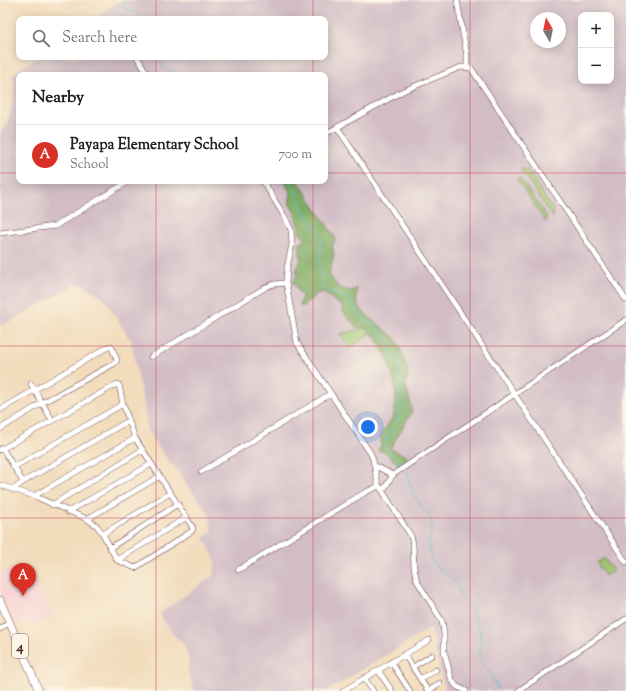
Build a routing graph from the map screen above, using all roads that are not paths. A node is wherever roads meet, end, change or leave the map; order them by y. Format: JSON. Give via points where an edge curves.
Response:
{"nodes":[{"id":1,"x":457,"y":0,"type":"edge"},
{"id":2,"x":139,"y":60,"type":"edge"},
{"id":3,"x":467,"y":66,"type":"junction"},
{"id":4,"x":146,"y":72,"type":"edge"},
{"id":5,"x":337,"y":127,"type":"junction"},
{"id":6,"x":328,"y":132,"type":"edge"},
{"id":7,"x":124,"y":184,"type":"edge"},
{"id":8,"x":265,"y":184,"type":"edge"},
{"id":9,"x":0,"y":233,"type":"edge"},
{"id":10,"x":286,"y":283,"type":"junction"},
{"id":11,"x":626,"y":300,"type":"edge"},
{"id":12,"x":626,"y":320,"type":"edge"},
{"id":13,"x":151,"y":357,"type":"dead end"},
{"id":14,"x":31,"y":384,"type":"dead end"},
{"id":15,"x":34,"y":390,"type":"junction"},
{"id":16,"x":514,"y":393,"type":"junction"},
{"id":17,"x":330,"y":394,"type":"junction"},
{"id":18,"x":42,"y":403,"type":"junction"},
{"id":19,"x":123,"y":404,"type":"junction"},
{"id":20,"x":0,"y":410,"type":"edge"},
{"id":21,"x":52,"y":420,"type":"junction"},
{"id":22,"x":128,"y":421,"type":"junction"},
{"id":23,"x":0,"y":428,"type":"edge"},
{"id":24,"x":135,"y":438,"type":"junction"},
{"id":25,"x":1,"y":449,"type":"edge"},
{"id":26,"x":142,"y":450,"type":"junction"},
{"id":27,"x":151,"y":464,"type":"junction"},
{"id":28,"x":374,"y":466,"type":"junction"},
{"id":29,"x":14,"y":467,"type":"junction"},
{"id":30,"x":201,"y":472,"type":"dead end"},
{"id":31,"x":392,"y":475,"type":"junction"},
{"id":32,"x":160,"y":476,"type":"junction"},
{"id":33,"x":23,"y":482,"type":"junction"},
{"id":34,"x":0,"y":485,"type":"edge"},
{"id":35,"x":380,"y":488,"type":"junction"},
{"id":36,"x":13,"y":490,"type":"junction"},
{"id":37,"x":170,"y":493,"type":"junction"},
{"id":38,"x":34,"y":496,"type":"junction"},
{"id":39,"x":178,"y":504,"type":"junction"},
{"id":40,"x":52,"y":505,"type":"junction"},
{"id":41,"x":68,"y":512,"type":"junction"},
{"id":42,"x":186,"y":517,"type":"junction"},
{"id":43,"x":86,"y":519,"type":"junction"},
{"id":44,"x":103,"y":534,"type":"junction"},
{"id":45,"x":110,"y":548,"type":"junction"},
{"id":46,"x":116,"y":560,"type":"junction"},
{"id":47,"x":626,"y":562,"type":"edge"},
{"id":48,"x":238,"y":570,"type":"dead end"},
{"id":49,"x":0,"y":600,"type":"edge"},
{"id":50,"x":626,"y":619,"type":"edge"},
{"id":51,"x":10,"y":622,"type":"junction"},
{"id":52,"x":0,"y":629,"type":"edge"},
{"id":53,"x":429,"y":640,"type":"dead end"},
{"id":54,"x":404,"y":654,"type":"junction"},
{"id":55,"x":432,"y":655,"type":"dead end"},
{"id":56,"x":391,"y":662,"type":"junction"},
{"id":57,"x":413,"y":667,"type":"junction"},
{"id":58,"x":378,"y":670,"type":"junction"},
{"id":59,"x":436,"y":670,"type":"dead end"},
{"id":60,"x":364,"y":678,"type":"junction"},
{"id":61,"x":420,"y":679,"type":"junction"},
{"id":62,"x":440,"y":683,"type":"dead end"},
{"id":63,"x":352,"y":689,"type":"edge"},
{"id":64,"x":39,"y":691,"type":"edge"},
{"id":65,"x":343,"y":691,"type":"edge"},
{"id":66,"x":373,"y":691,"type":"edge"},
{"id":67,"x":392,"y":691,"type":"edge"},
{"id":68,"x":410,"y":691,"type":"edge"},
{"id":69,"x":428,"y":691,"type":"edge"},
{"id":70,"x":466,"y":691,"type":"edge"},
{"id":71,"x":518,"y":691,"type":"edge"}],
"edges":[{"from":1,"to":3,"type":"street"},
{"from":2,"to":4,"type":"street"},
{"from":3,"to":5,"type":"street","via":[[406,89]]},
{"from":3,"to":11,"type":"street","via":[[474,71]]},
{"from":5,"to":6,"type":"street"},
{"from":5,"to":16,"type":"street"},
{"from":7,"to":9,"type":"street","via":[[55,226]]},
{"from":8,"to":10,"type":"street","via":[[291,230],[292,244]]},
{"from":10,"to":13,"type":"street","via":[[266,287]]},
{"from":10,"to":17,"type":"street","via":[[297,343]]},
{"from":12,"to":16,"type":"street"},
{"from":14,"to":15,"type":"street"},
{"from":15,"to":18,"type":"street"},
{"from":15,"to":18,"type":"street","via":[[111,346],[117,360],[115,363]]},
{"from":15,"to":20,"type":"street"},
{"from":16,"to":31,"type":"street"},
{"from":16,"to":47,"type":"street"},
{"from":17,"to":28,"type":"street","via":[[371,454]]},
{"from":17,"to":30,"type":"street"},
{"from":18,"to":21,"type":"street"},
{"from":18,"to":23,"type":"street"},
{"from":19,"to":21,"type":"street","via":[[119,385],[115,384]]},
{"from":19,"to":22,"type":"street"},
{"from":19,"to":29,"type":"street"},
{"from":21,"to":25,"type":"street"},
{"from":22,"to":24,"type":"street"},
{"from":22,"to":33,"type":"street"},
{"from":24,"to":26,"type":"street"},
{"from":24,"to":38,"type":"street"},
{"from":25,"to":29,"type":"street"},
{"from":26,"to":27,"type":"street"},
{"from":26,"to":40,"type":"street"},
{"from":27,"to":32,"type":"street"},
{"from":27,"to":41,"type":"street"},
{"from":28,"to":31,"type":"street"},
{"from":28,"to":35,"type":"street"},
{"from":29,"to":33,"type":"street"},
{"from":31,"to":35,"type":"street","via":[[386,487]]},
{"from":32,"to":37,"type":"street"},
{"from":32,"to":43,"type":"street"},
{"from":33,"to":36,"type":"street"},
{"from":34,"to":36,"type":"street"},
{"from":35,"to":48,"type":"street","via":[[364,493]]},
{"from":35,"to":70,"type":"street","via":[[410,534],[416,579],[443,623],[444,651],[451,678],[456,686]]},
{"from":36,"to":38,"type":"street"},
{"from":37,"to":39,"type":"street"},
{"from":37,"to":44,"type":"street"},
{"from":38,"to":40,"type":"street"},
{"from":39,"to":42,"type":"street"},
{"from":39,"to":45,"type":"street"},
{"from":40,"to":41,"type":"street"},
{"from":41,"to":43,"type":"street"},
{"from":42,"to":46,"type":"street"},
{"from":42,"to":46,"type":"street","via":[[193,527],[192,531],[135,568]]},
{"from":43,"to":44,"type":"street"},
{"from":44,"to":45,"type":"street"},
{"from":45,"to":46,"type":"street"},
{"from":49,"to":51,"type":"highway","number":"4"},
{"from":50,"to":71,"type":"street"},
{"from":51,"to":52,"type":"street"},
{"from":51,"to":64,"type":"highway","number":"4"},
{"from":53,"to":54,"type":"street"},
{"from":54,"to":56,"type":"street"},
{"from":54,"to":57,"type":"street"},
{"from":55,"to":57,"type":"street"},
{"from":56,"to":58,"type":"street"},
{"from":56,"to":68,"type":"street"},
{"from":57,"to":61,"type":"street"},
{"from":58,"to":60,"type":"street"},
{"from":58,"to":67,"type":"street"},
{"from":59,"to":61,"type":"street"},
{"from":60,"to":63,"type":"street"},
{"from":60,"to":66,"type":"street"},
{"from":61,"to":69,"type":"street"},
{"from":62,"to":69,"type":"street"},
{"from":63,"to":65,"type":"street"}]}
